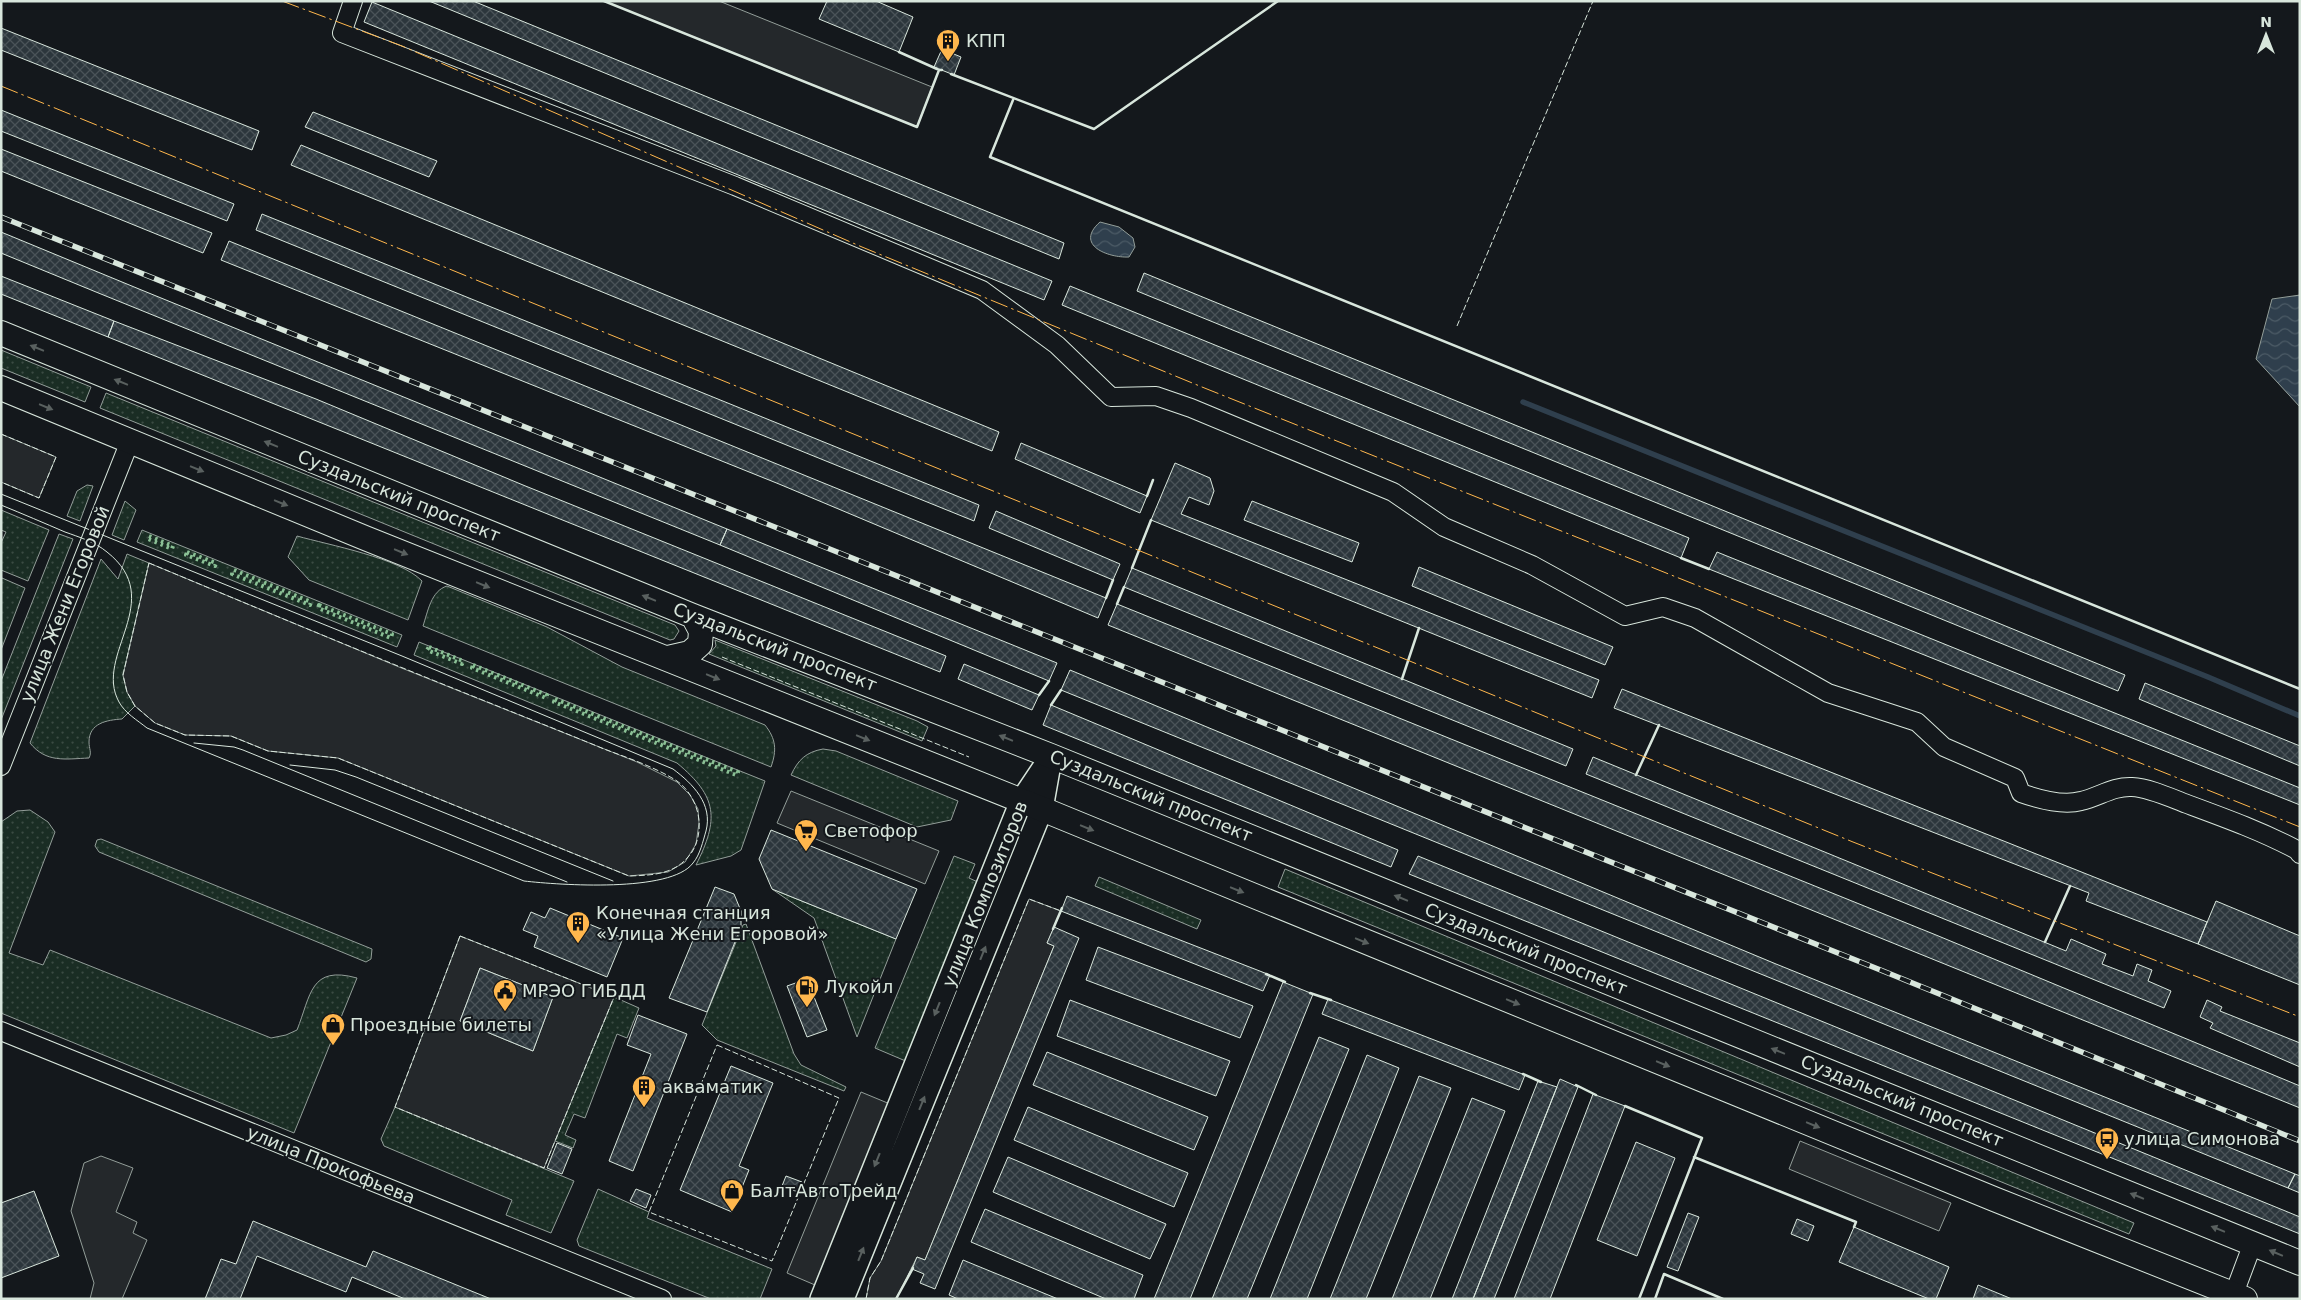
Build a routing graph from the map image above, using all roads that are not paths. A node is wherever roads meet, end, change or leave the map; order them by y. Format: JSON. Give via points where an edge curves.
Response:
{"nodes":[{"id":1,"x":353,"y":1,"type":"edge"},
{"id":2,"x":1,"y":333,"type":"edge"},
{"id":3,"x":1,"y":388,"type":"edge"},
{"id":4,"x":130,"y":441,"type":"junction"},
{"id":5,"x":693,"y":616,"type":"junction"},
{"id":6,"x":668,"y":658,"type":"junction"},
{"id":7,"x":1051,"y":756,"type":"junction"},
{"id":8,"x":1,"y":766,"type":"edge"},
{"id":9,"x":1031,"y":805,"type":"junction"},
{"id":10,"x":2300,"y":854,"type":"edge"},
{"id":11,"x":1,"y":1031,"type":"edge"},
{"id":12,"x":2253,"y":1243,"type":"junction"},
{"id":13,"x":2300,"y":1263,"type":"edge"},
{"id":14,"x":2237,"y":1297,"type":"edge"},
{"id":15,"x":662,"y":1299,"type":"edge"},
{"id":16,"x":821,"y":1299,"type":"edge"},
{"id":17,"x":843,"y":1299,"type":"edge"}],
"edges":[{"from":1,"to":10,"type":"street","via":[[342,33],[735,186],[982,290],[1057,345],[1111,397],[1156,396],[1393,492],[1444,527],[1532,565],[1626,616],[1663,607],[1694,618],[1828,693],[1917,722],[1944,748],[2015,778],[2021,793],[2081,802],[2112,789],[2133,787],[2173,798],[2262,832]]},
{"from":5,"to":2,"type":"main road","name":"Суздальский проспект","one_way":true},
{"from":3,"to":4,"type":"main road","one_way":true},
{"from":4,"to":6,"type":"main road","one_way":true},
{"from":4,"to":8,"type":"street","name":"улица Жени Егоровой"},
{"from":5,"to":6,"type":"main road","via":[[701,631],[700,644],[690,653]]},
{"from":7,"to":5,"type":"main road","name":"Суздальский проспект","one_way":true},
{"from":6,"to":9,"type":"main road","one_way":true},
{"from":7,"to":9,"type":"street","name":"улица Композиторов"},
{"from":12,"to":7,"type":"main road","name":"Суздальский проспект","one_way":true},
{"from":9,"to":14,"type":"main road","one_way":true},
{"from":9,"to":16,"type":"street","name":"улица Композиторов","one_way":true},
{"from":17,"to":9,"type":"street","name":"улица Композиторов","one_way":true},
{"from":11,"to":15,"type":"street","name":"улица Прокофьева"},
{"from":13,"to":12,"type":"main road","name":"Суздальский проспект","one_way":true},
{"from":12,"to":14,"type":"street"}]}
